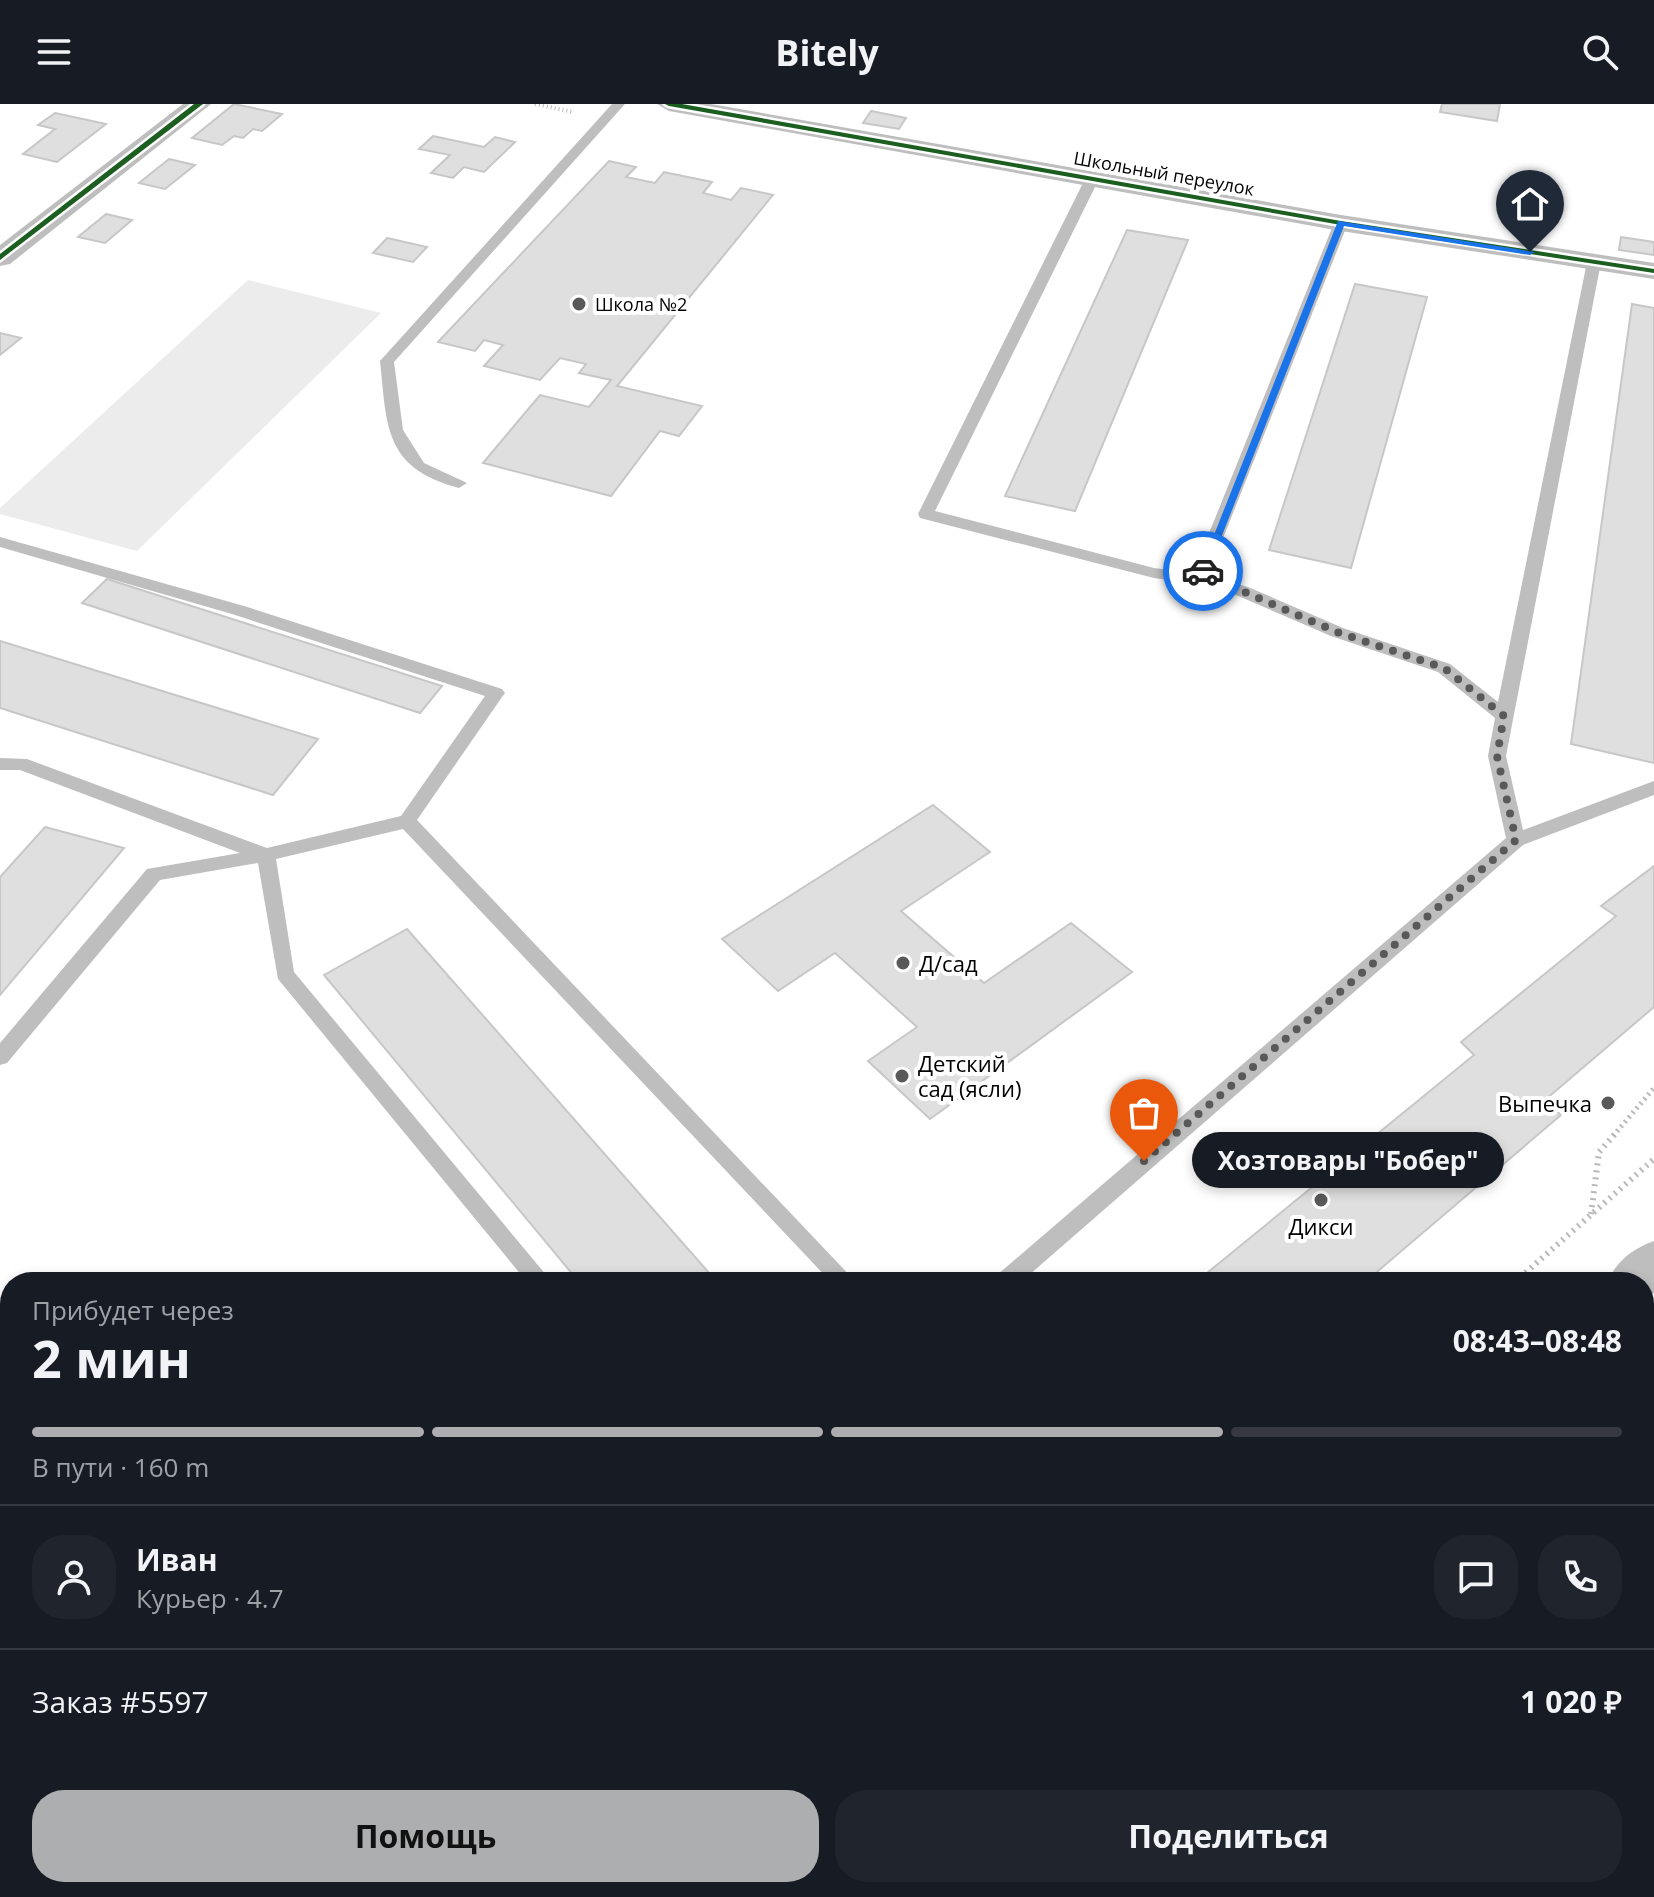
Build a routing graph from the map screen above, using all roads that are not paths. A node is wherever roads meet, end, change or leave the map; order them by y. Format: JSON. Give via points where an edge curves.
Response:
{"nodes":[{"id":1,"x":199,"y":104,"type":"edge"},
{"id":2,"x":619,"y":104,"type":"edge"},
{"id":3,"x":669,"y":104,"type":"edge"},
{"id":4,"x":1092,"y":179,"type":"junction"},
{"id":5,"x":1341,"y":223,"type":"junction"},
{"id":6,"x":0,"y":258,"type":"edge"},
{"id":7,"x":1594,"y":262,"type":"junction"},
{"id":8,"x":1654,"y":271,"type":"edge"},
{"id":9,"x":459,"y":483,"type":"dead end"},
{"id":10,"x":0,"y":542,"type":"edge"},
{"id":11,"x":1199,"y":579,"type":"junction"},
{"id":12,"x":1504,"y":716,"type":"junction"},
{"id":13,"x":0,"y":764,"type":"edge"},
{"id":14,"x":21,"y":764,"type":"junction"},
{"id":15,"x":0,"y":780,"type":"edge"},
{"id":16,"x":1654,"y":788,"type":"edge"},
{"id":17,"x":407,"y":821,"type":"junction"},
{"id":18,"x":1516,"y":840,"type":"junction"},
{"id":19,"x":266,"y":855,"type":"junction"},
{"id":20,"x":0,"y":1057,"type":"edge"},
{"id":21,"x":533,"y":1272,"type":"edge"},
{"id":22,"x":835,"y":1272,"type":"edge"},
{"id":23,"x":1017,"y":1272,"type":"edge"}],
"edges":[{"from":1,"to":6,"type":"street"},
{"from":2,"to":9,"type":"lane","via":[[387,361],[395,430],[418,466]]},
{"from":3,"to":4,"type":"street","name":"Школьный переулок"},
{"from":4,"to":5,"type":"street","name":"Школьный переулок"},
{"from":4,"to":11,"type":"lane","via":[[926,514],[1154,573]]},
{"from":5,"to":7,"type":"street","name":"Школьный переулок"},
{"from":5,"to":11,"type":"lane"},
{"from":7,"to":8,"type":"street","name":"Школьный переулок"},
{"from":7,"to":12,"type":"lane"},
{"from":10,"to":17,"type":"lane","via":[[238,610],[496,693]]},
{"from":11,"to":12,"type":"lane","via":[[1444,668]]},
{"from":12,"to":18,"type":"lane","via":[[1497,756]]},
{"from":13,"to":14,"type":"lane"},
{"from":14,"to":15,"type":"lane"},
{"from":14,"to":19,"type":"lane"},
{"from":16,"to":18,"type":"lane"},
{"from":17,"to":19,"type":"lane"},
{"from":17,"to":22,"type":"lane"},
{"from":18,"to":23,"type":"lane"},
{"from":19,"to":20,"type":"lane","via":[[154,874]]},
{"from":19,"to":21,"type":"lane","via":[[285,974]]}]}
